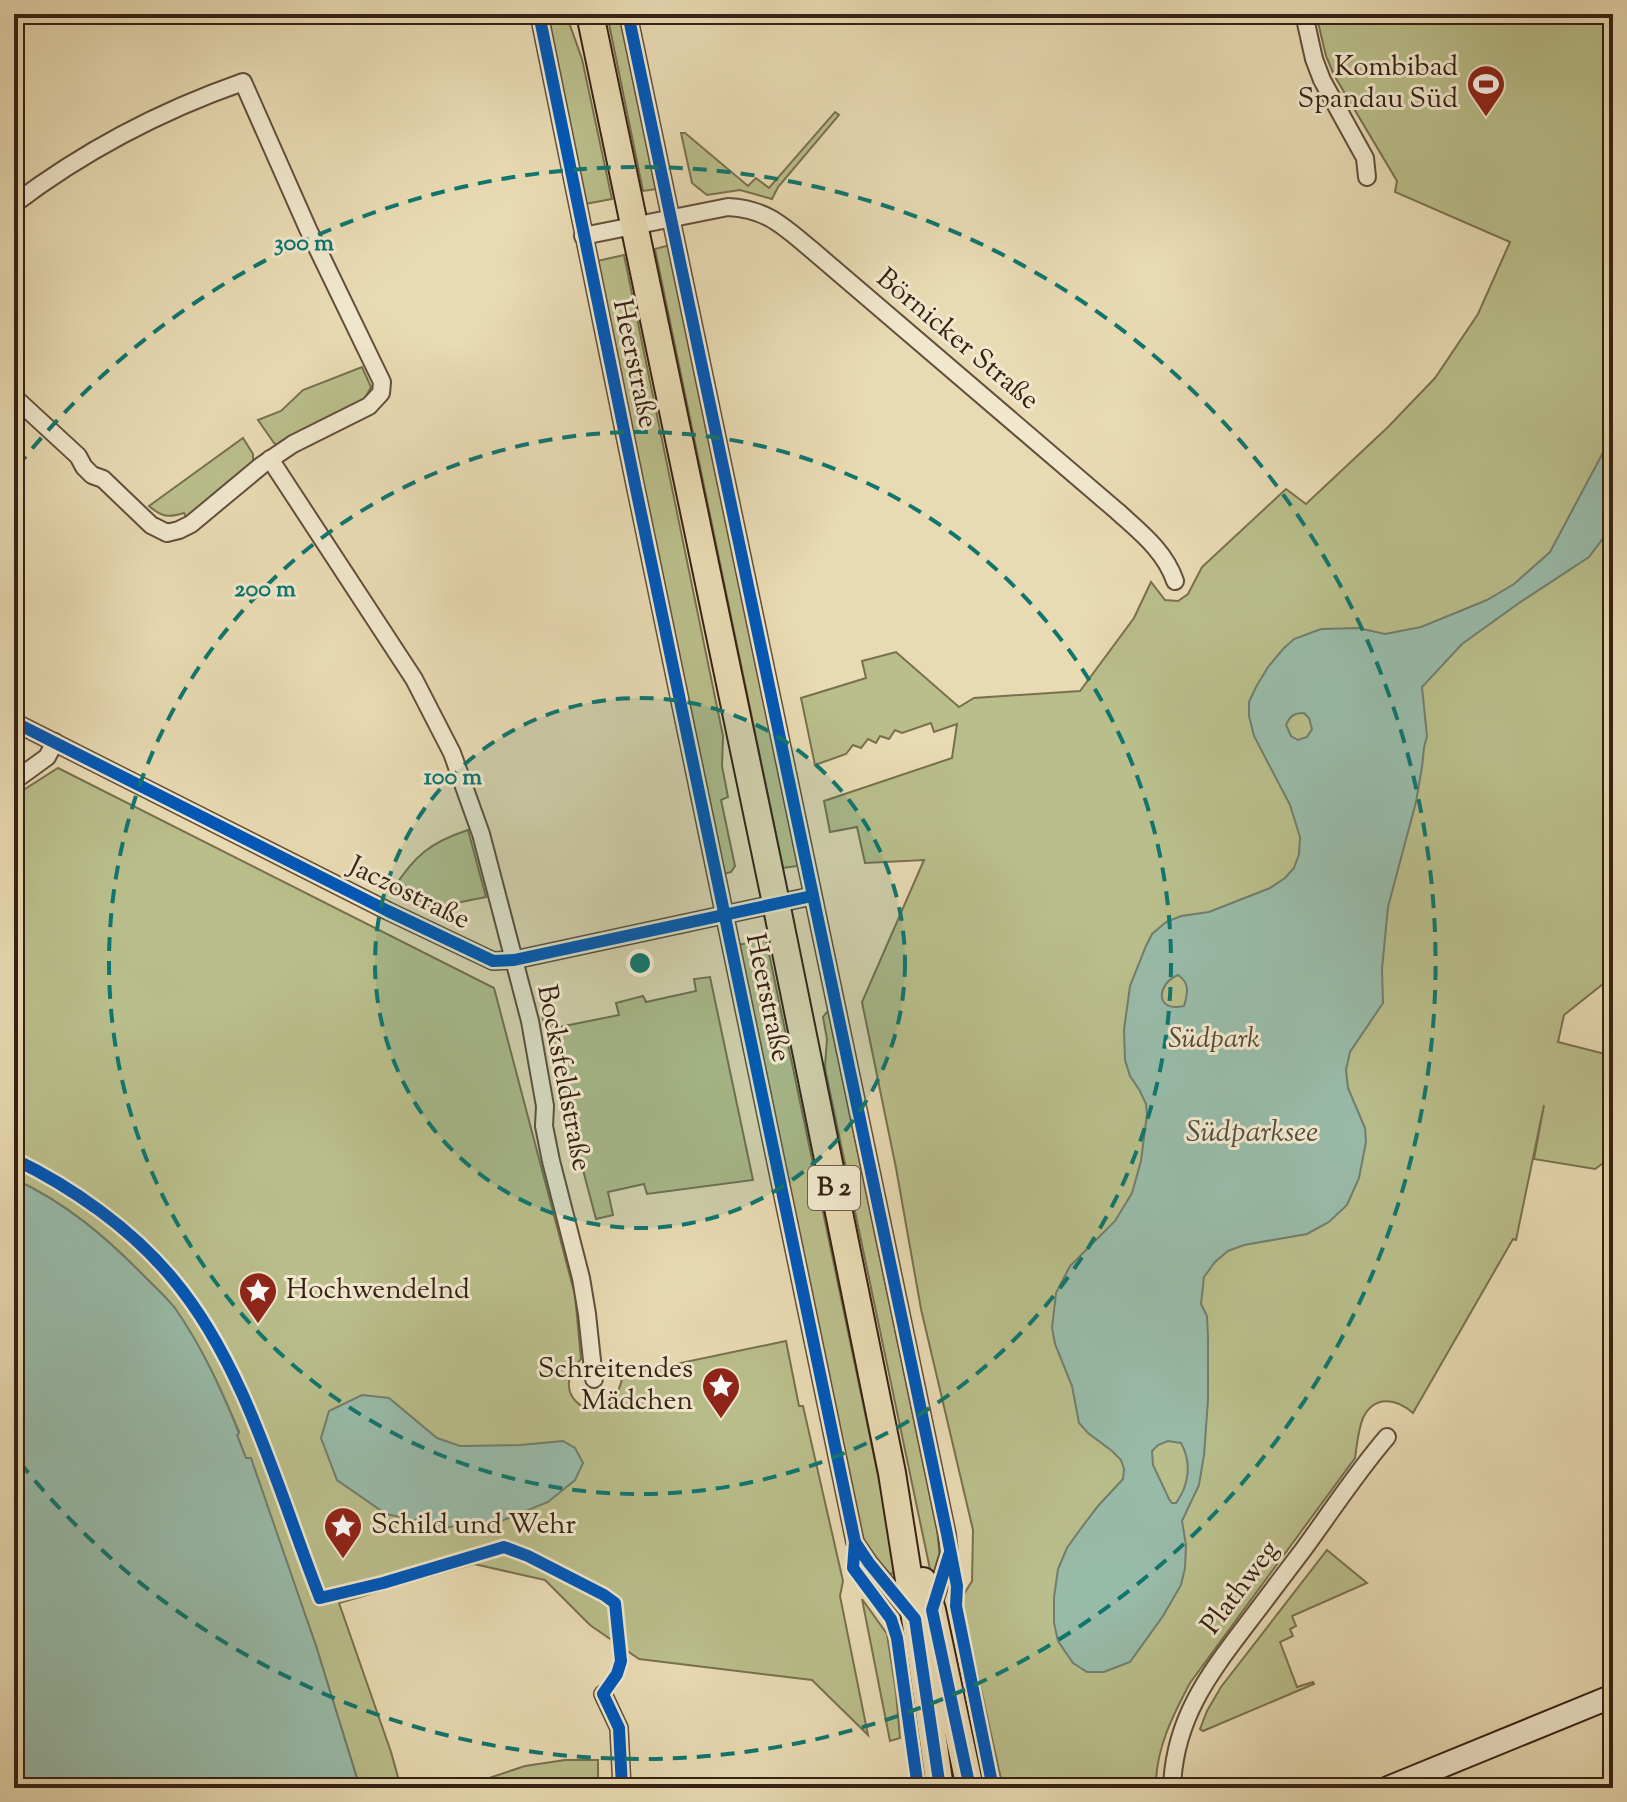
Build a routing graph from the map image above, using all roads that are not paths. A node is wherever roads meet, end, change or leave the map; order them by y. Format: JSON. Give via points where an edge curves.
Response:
{"nodes":[{"id":1,"x":539,"y":14,"type":"edge"},
{"id":2,"x":590,"y":14,"type":"edge"},
{"id":3,"x":628,"y":14,"type":"edge"},
{"id":4,"x":1304,"y":14,"type":"edge"},
{"id":5,"x":1367,"y":177,"type":"dead end"},
{"id":6,"x":14,"y":204,"type":"edge"},
{"id":7,"x":671,"y":218,"type":"junction"},
{"id":8,"x":635,"y":227,"type":"junction"},
{"id":9,"x":583,"y":236,"type":"junction"},
{"id":10,"x":14,"y":397,"type":"edge"},
{"id":11,"x":270,"y":459,"type":"junction"},
{"id":12,"x":1175,"y":581,"type":"dead end"},
{"id":13,"x":14,"y":722,"type":"edge"},
{"id":14,"x":55,"y":742,"type":"junction"},
{"id":15,"x":14,"y":781,"type":"edge"},
{"id":16,"x":812,"y":896,"type":"junction"},
{"id":17,"x":776,"y":903,"type":"junction"},
{"id":18,"x":724,"y":915,"type":"junction"},
{"id":19,"x":514,"y":960,"type":"junction"},
{"id":20,"x":594,"y":1379,"type":"dead end"},
{"id":21,"x":1387,"y":1437,"type":"dead end"},
{"id":22,"x":923,"y":1615,"type":"junction"},
{"id":23,"x":603,"y":1694,"type":"dead end"},
{"id":24,"x":1613,"y":1696,"type":"edge"},
{"id":25,"x":622,"y":1788,"type":"edge"},
{"id":26,"x":940,"y":1788,"type":"edge"},
{"id":27,"x":970,"y":1788,"type":"edge"},
{"id":28,"x":1172,"y":1788,"type":"edge"},
{"id":29,"x":1388,"y":1788,"type":"edge"}],
"edges":[{"from":1,"to":9,"type":"street","name":"Heerstraße"},
{"from":2,"to":8,"type":"main road","name":"Heerstraße","number":"B 2"},
{"from":3,"to":7,"type":"street","name":"Heerstraße"},
{"from":4,"to":5,"type":"street","via":[[1322,80],[1365,158]]},
{"from":6,"to":11,"type":"street","via":[[146,122],[243,82],[382,382],[381,393],[369,406]]},
{"from":7,"to":8,"type":"street"},
{"from":7,"to":12,"type":"street","name":"Börnicker Straße","via":[[728,207],[766,215],[780,224],[1117,511],[1159,550]]},
{"from":7,"to":16,"type":"street","name":"Heerstraße"},
{"from":8,"to":9,"type":"street"},
{"from":8,"to":17,"type":"main road","name":"Heerstraße","number":"B 2"},
{"from":9,"to":18,"type":"street","name":"Heerstraße"},
{"from":10,"to":11,"type":"street","via":[[92,475],[167,533],[191,524]]},
{"from":11,"to":19,"type":"street","name":"Bocksfeldstraße","via":[[414,679],[452,753],[481,834]]},
{"from":13,"to":14,"type":"street","name":"Jaczostraße"},
{"from":14,"to":15,"type":"street","via":[[47,757]]},
{"from":14,"to":19,"type":"street","name":"Jaczostraße","via":[[493,961]]},
{"from":16,"to":17,"type":"street","name":"Jaczostraße"},
{"from":16,"to":22,"type":"street","name":"Heerstraße","via":[[947,1534],[949,1553]]},
{"from":17,"to":18,"type":"street","name":"Jaczostraße"},
{"from":17,"to":22,"type":"main road","name":"Heerstraße","number":"B 2"},
{"from":18,"to":19,"type":"street","name":"Jaczostraße"},
{"from":18,"to":22,"type":"street","name":"Heerstraße","via":[[855,1542],[869,1563]]},
{"from":19,"to":20,"type":"street","name":"Bocksfeldstraße","via":[[537,1058],[551,1161],[583,1290]]},
{"from":21,"to":28,"type":"street","name":"Plathweg","via":[[1207,1679],[1183,1730]]},
{"from":22,"to":26,"type":"main road","name":"Heerstraße","number":"B 2"},
{"from":22,"to":27,"type":"main road","name":"Heerstraße","number":"B 2"},
{"from":23,"to":25,"type":"street","via":[[619,1728]]},
{"from":24,"to":29,"type":"street"}]}
